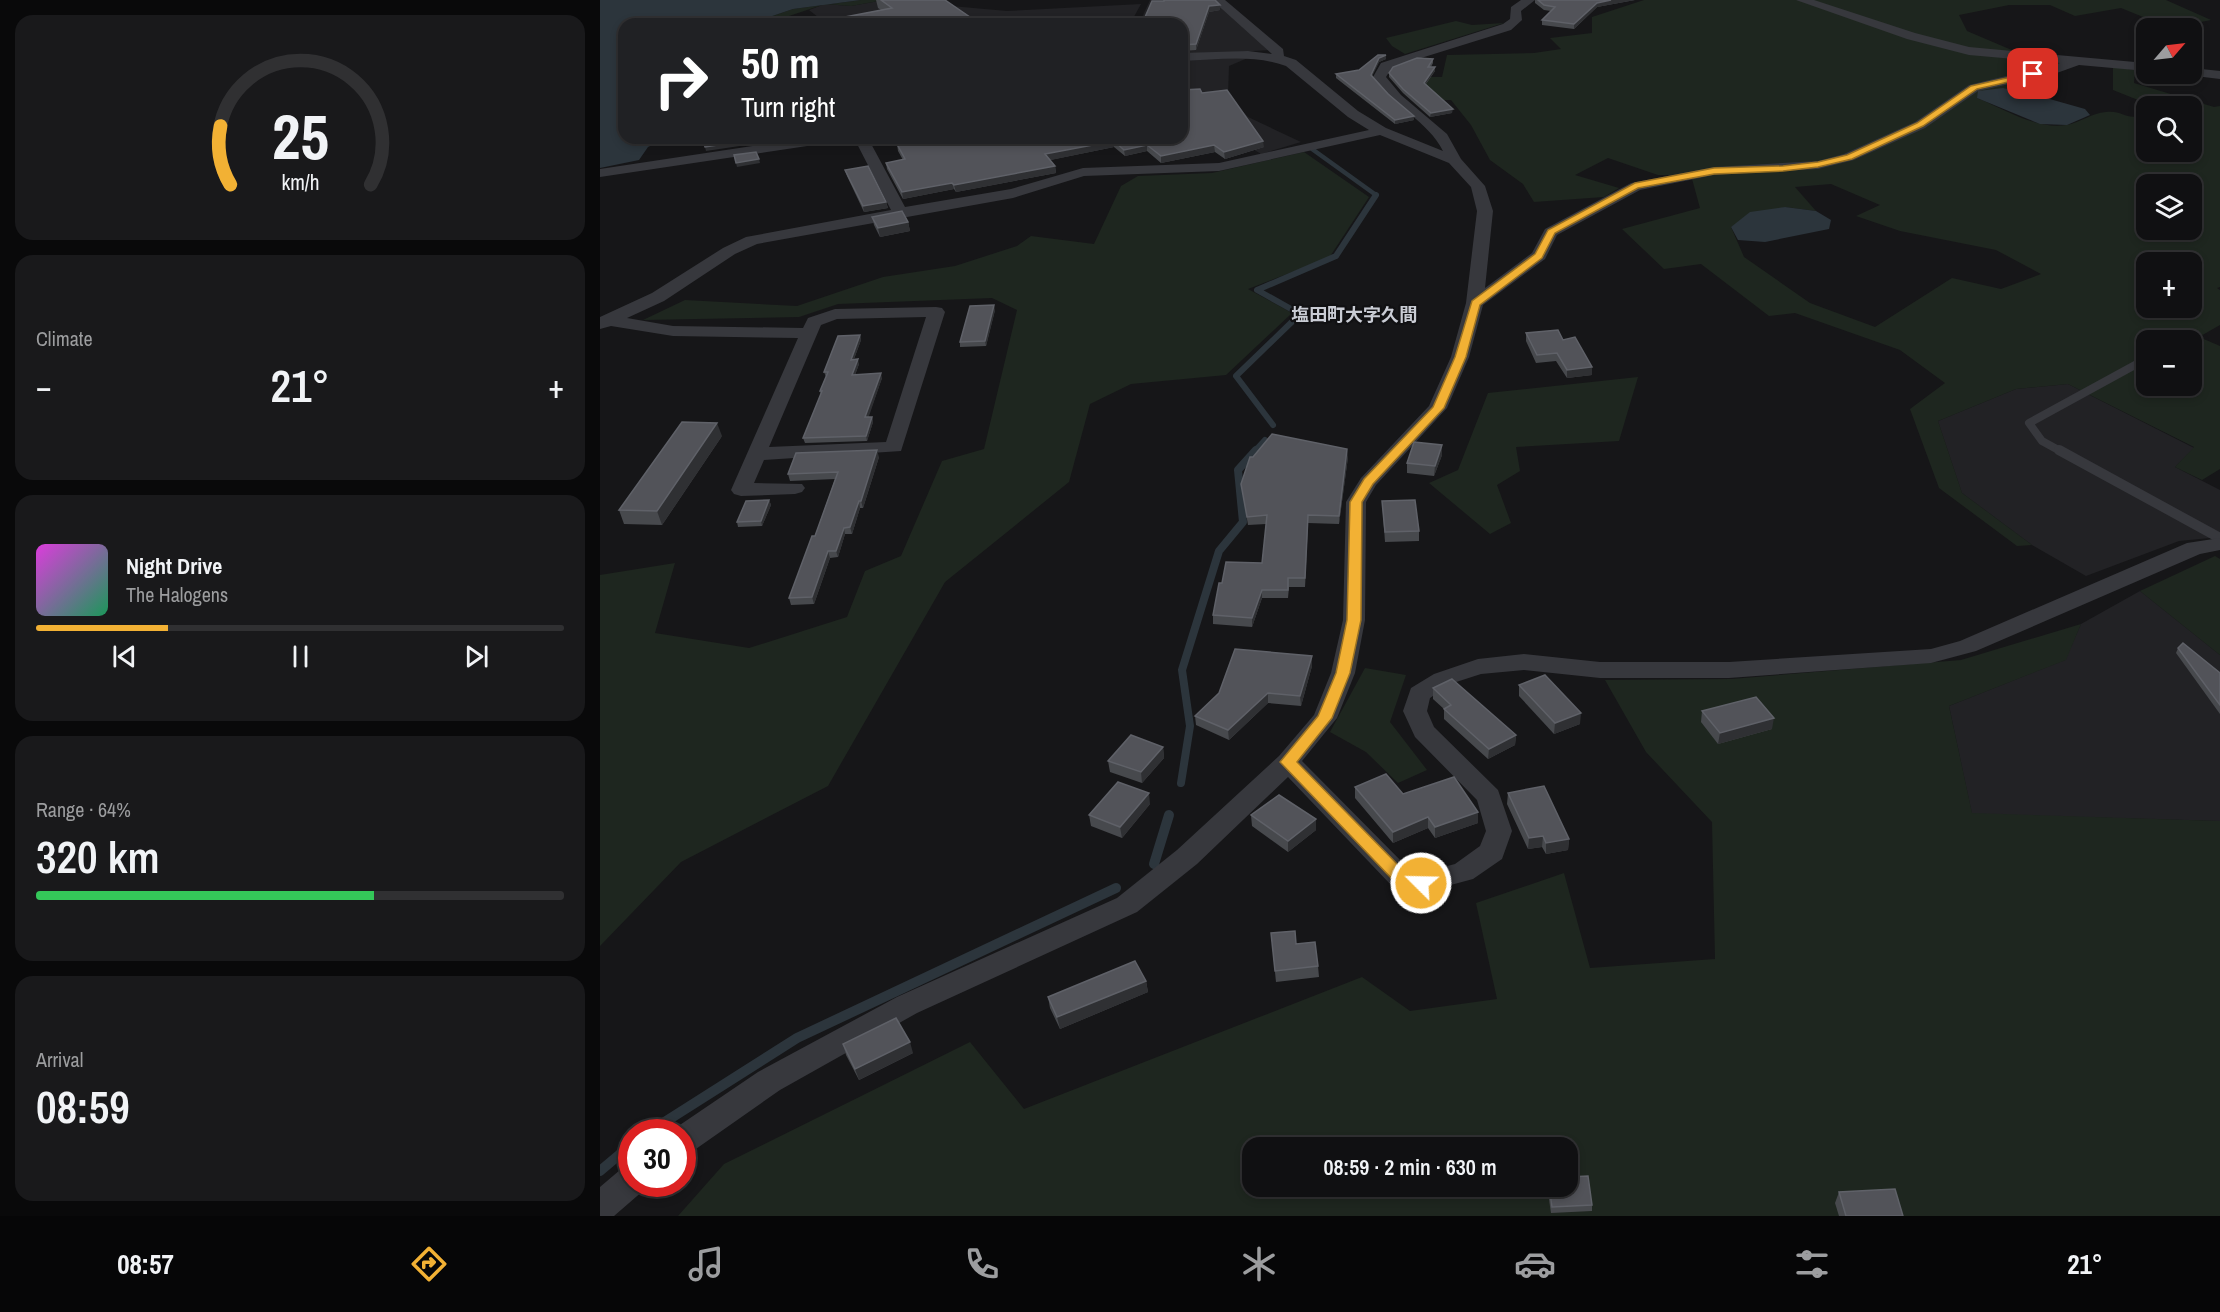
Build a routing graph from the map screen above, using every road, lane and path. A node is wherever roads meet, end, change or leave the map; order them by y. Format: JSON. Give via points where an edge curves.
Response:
{"nodes":[{"id":1,"x":1218,"y":0,"type":"edge"},
{"id":2,"x":1529,"y":0,"type":"edge"},
{"id":3,"x":1802,"y":0,"type":"edge"},
{"id":4,"x":1188,"y":57,"type":"edge"},
{"id":5,"x":1278,"y":58,"type":"junction"},
{"id":6,"x":2081,"y":60,"type":"junction"},
{"id":7,"x":2136,"y":66,"type":"edge"},
{"id":8,"x":2202,"y":73,"type":"edge"},
{"id":9,"x":2220,"y":75,"type":"edge"},
{"id":10,"x":1381,"y":131,"type":"junction"},
{"id":11,"x":794,"y":144,"type":"edge"},
{"id":12,"x":864,"y":144,"type":"edge"},
{"id":13,"x":1454,"y":160,"type":"junction"},
{"id":14,"x":600,"y":173,"type":"edge"},
{"id":15,"x":901,"y":213,"type":"junction"},
{"id":16,"x":1475,"y":303,"type":"junction"},
{"id":17,"x":604,"y":322,"type":"edge"},
{"id":18,"x":809,"y":333,"type":"junction"},
{"id":19,"x":2136,"y":364,"type":"edge"},
{"id":20,"x":757,"y":454,"type":"junction"},
{"id":21,"x":795,"y":488,"type":"dead end"},
{"id":22,"x":2220,"y":538,"type":"edge"},
{"id":23,"x":2220,"y":544,"type":"edge"},
{"id":24,"x":1288,"y":762,"type":"junction"},
{"id":25,"x":696,"y":1131,"type":"edge"},
{"id":26,"x":618,"y":1192,"type":"edge"},
{"id":27,"x":600,"y":1207,"type":"edge"}],
"edges":[{"from":1,"to":5,"type":"street","via":[[1279,52]]},
{"from":2,"to":13,"type":"street","via":[[1515,10],[1516,20],[1507,27],[1401,60],[1386,66],[1379,77],[1385,89],[1423,119],[1452,151]]},
{"from":3,"to":6,"type":"street","via":[[1969,51]]},
{"from":4,"to":5,"type":"street"},
{"from":5,"to":10,"type":"street","via":[[1291,63],[1353,114]]},
{"from":6,"to":7,"type":"street"},
{"from":6,"to":16,"type":"street","via":[[1974,87],[1920,125],[1849,157],[1818,165],[1714,171],[1635,186],[1551,232],[1539,256]]},
{"from":8,"to":9,"type":"street"},
{"from":10,"to":13,"type":"street"},
{"from":10,"to":15,"type":"street","via":[[1219,167],[1083,172],[1013,193]]},
{"from":11,"to":14,"type":"street"},
{"from":12,"to":15,"type":"street"},
{"from":13,"to":16,"type":"street","via":[[1478,186],[1485,211]]},
{"from":15,"to":17,"type":"street","via":[[752,240],[658,297]]},
{"from":16,"to":24,"type":"street","via":[[1460,357],[1438,408],[1368,482],[1356,502],[1354,620],[1343,673],[1325,718]]},
{"from":17,"to":18,"type":"street","via":[[673,331]]},
{"from":18,"to":20,"type":"street"},
{"from":18,"to":20,"type":"street","via":[[814,322],[835,314],[936,312],[894,447]]},
{"from":19,"to":22,"type":"lane","via":[[2029,423],[2042,441]]},
{"from":20,"to":21,"type":"street","via":[[741,490]]},
{"from":23,"to":24,"type":"street","via":[[2195,548],[1968,646],[1931,656],[1729,670],[1600,669],[1524,662],[1478,667],[1442,679],[1419,694],[1415,711],[1424,731],[1489,796],[1499,831],[1492,852],[1463,872],[1421,883],[1401,878]]},
{"from":24,"to":25,"type":"street","via":[[1187,857],[1127,905],[907,1005],[769,1081]]},
{"from":26,"to":27,"type":"street"}]}
